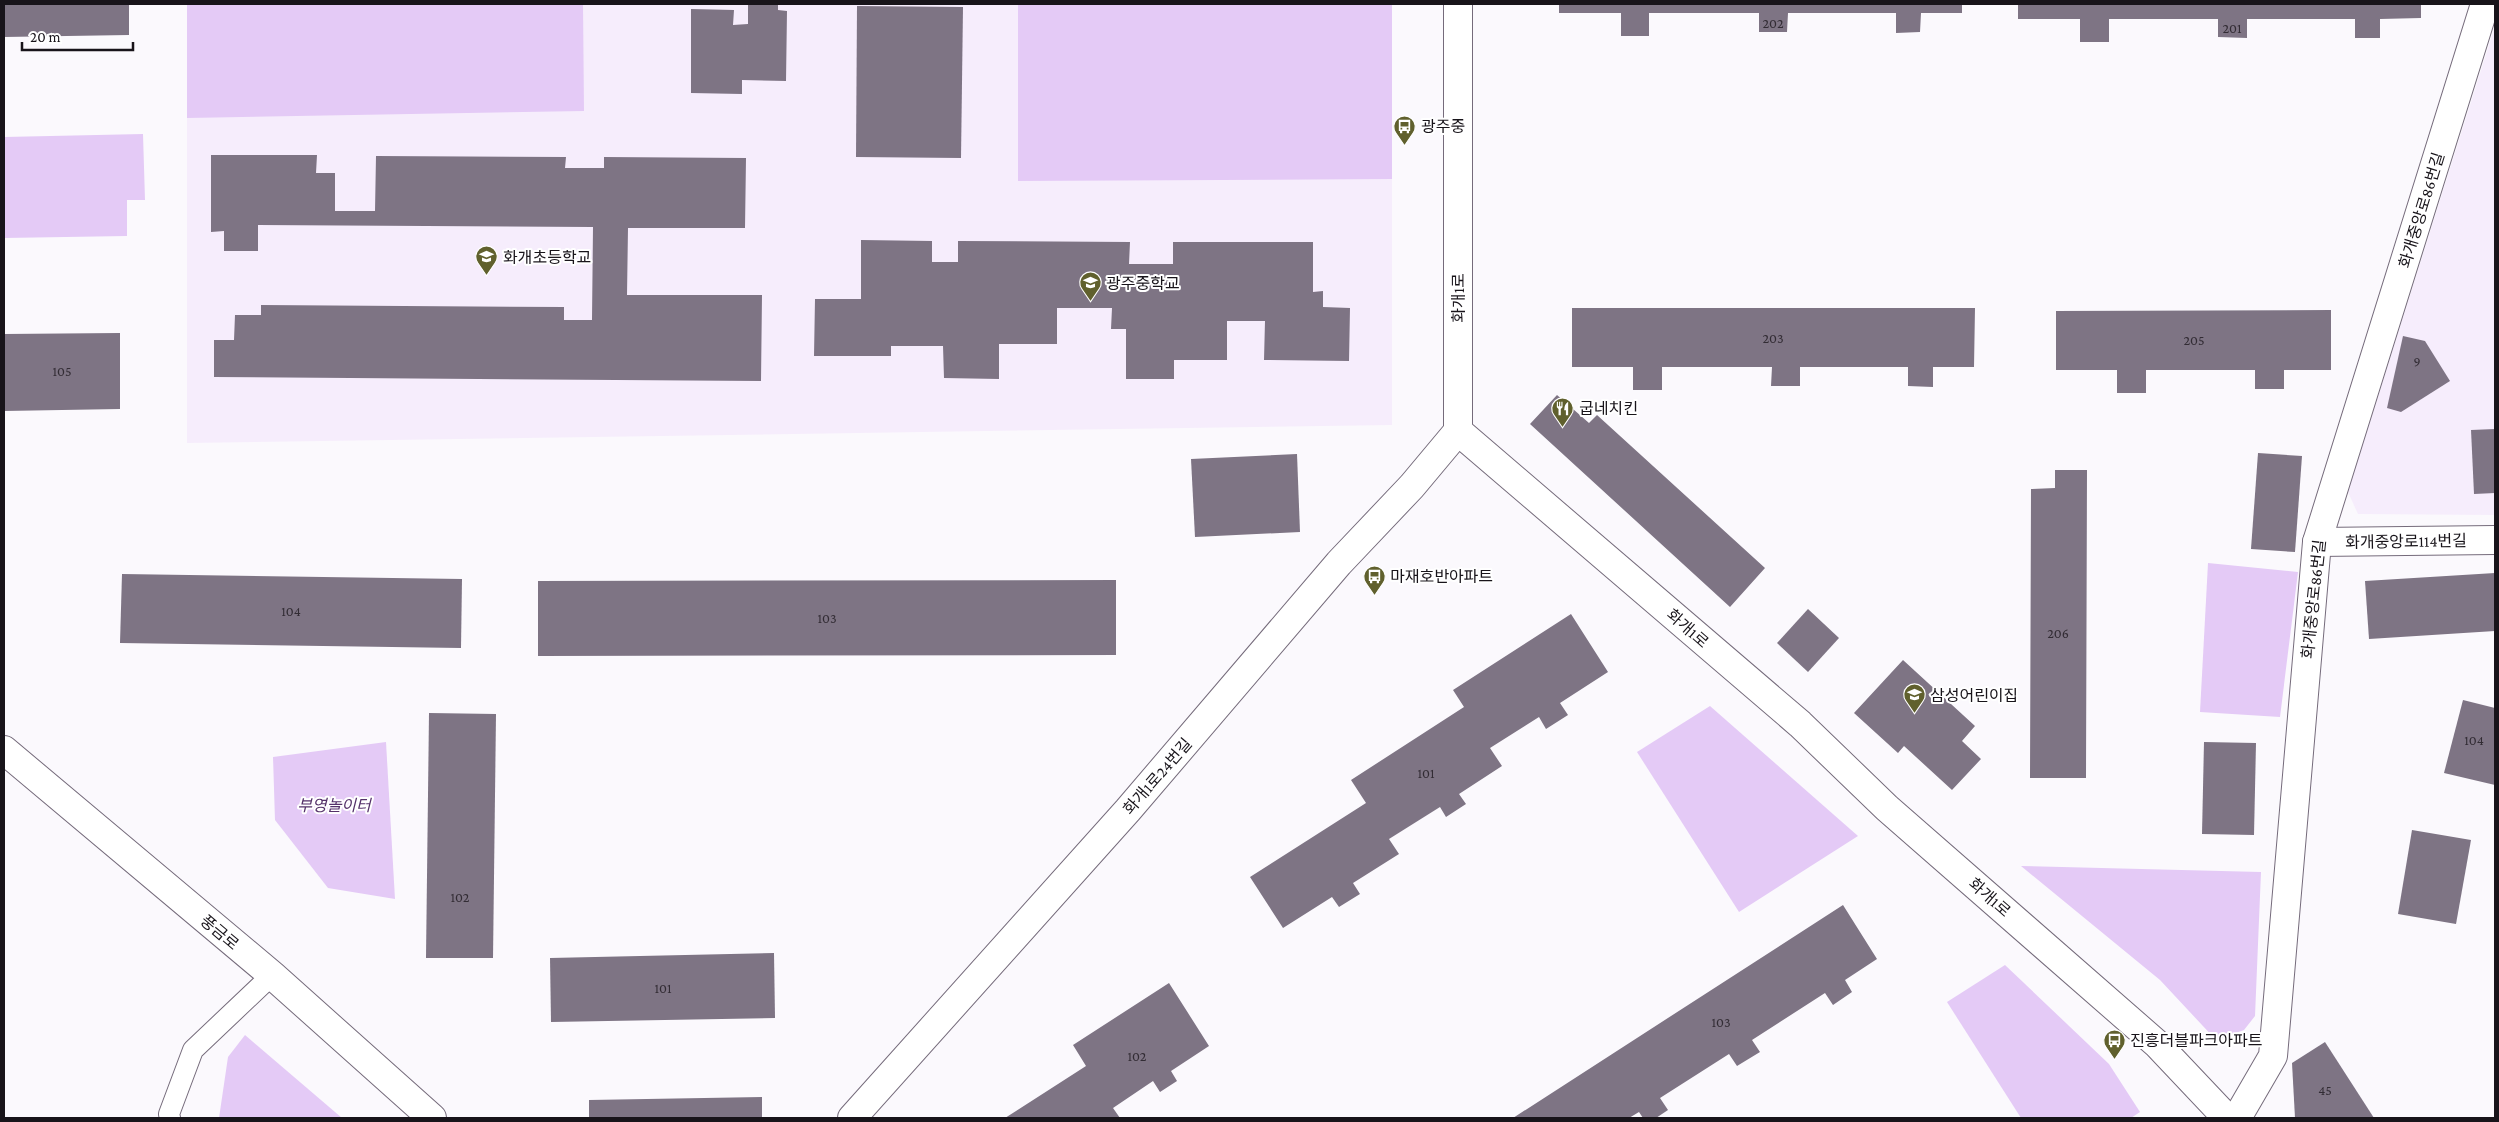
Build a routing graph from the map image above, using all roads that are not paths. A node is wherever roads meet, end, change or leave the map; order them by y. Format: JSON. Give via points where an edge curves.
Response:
{"nodes":[{"id":1,"x":1458,"y":4,"type":"edge"},
{"id":2,"x":2485,"y":4,"type":"edge"},
{"id":3,"x":1458,"y":431,"type":"junction"},
{"id":4,"x":2495,"y":540,"type":"edge"},
{"id":5,"x":2317,"y":542,"type":"junction"},
{"id":6,"x":4,"y":750,"type":"edge"},
{"id":7,"x":272,"y":975,"type":"junction"},
{"id":8,"x":170,"y":1118,"type":"edge"},
{"id":9,"x":432,"y":1118,"type":"edge"},
{"id":10,"x":852,"y":1118,"type":"edge"},
{"id":11,"x":2227,"y":1118,"type":"edge"},
{"id":12,"x":2237,"y":1118,"type":"edge"}],
"edges":[{"from":1,"to":3,"type":"street","name":"화개1로"},
{"from":2,"to":5,"type":"street","name":"화개중앙로86번길"},
{"from":3,"to":10,"type":"street","name":"화개1로24번길","via":[[1412,486],[1339,563],[1128,810]]},
{"from":3,"to":11,"type":"street","name":"화개1로","via":[[1800,724],[1887,808],[2157,1044]]},
{"from":4,"to":5,"type":"street","name":"화개중앙로114번길"},
{"from":5,"to":12,"type":"street","name":"화개중앙로86번길","via":[[2273,1056]]},
{"from":6,"to":7,"type":"street","name":"풍금로"},
{"from":7,"to":8,"type":"lane","via":[[193,1050]]},
{"from":7,"to":9,"type":"street","name":"풍금로"}]}
